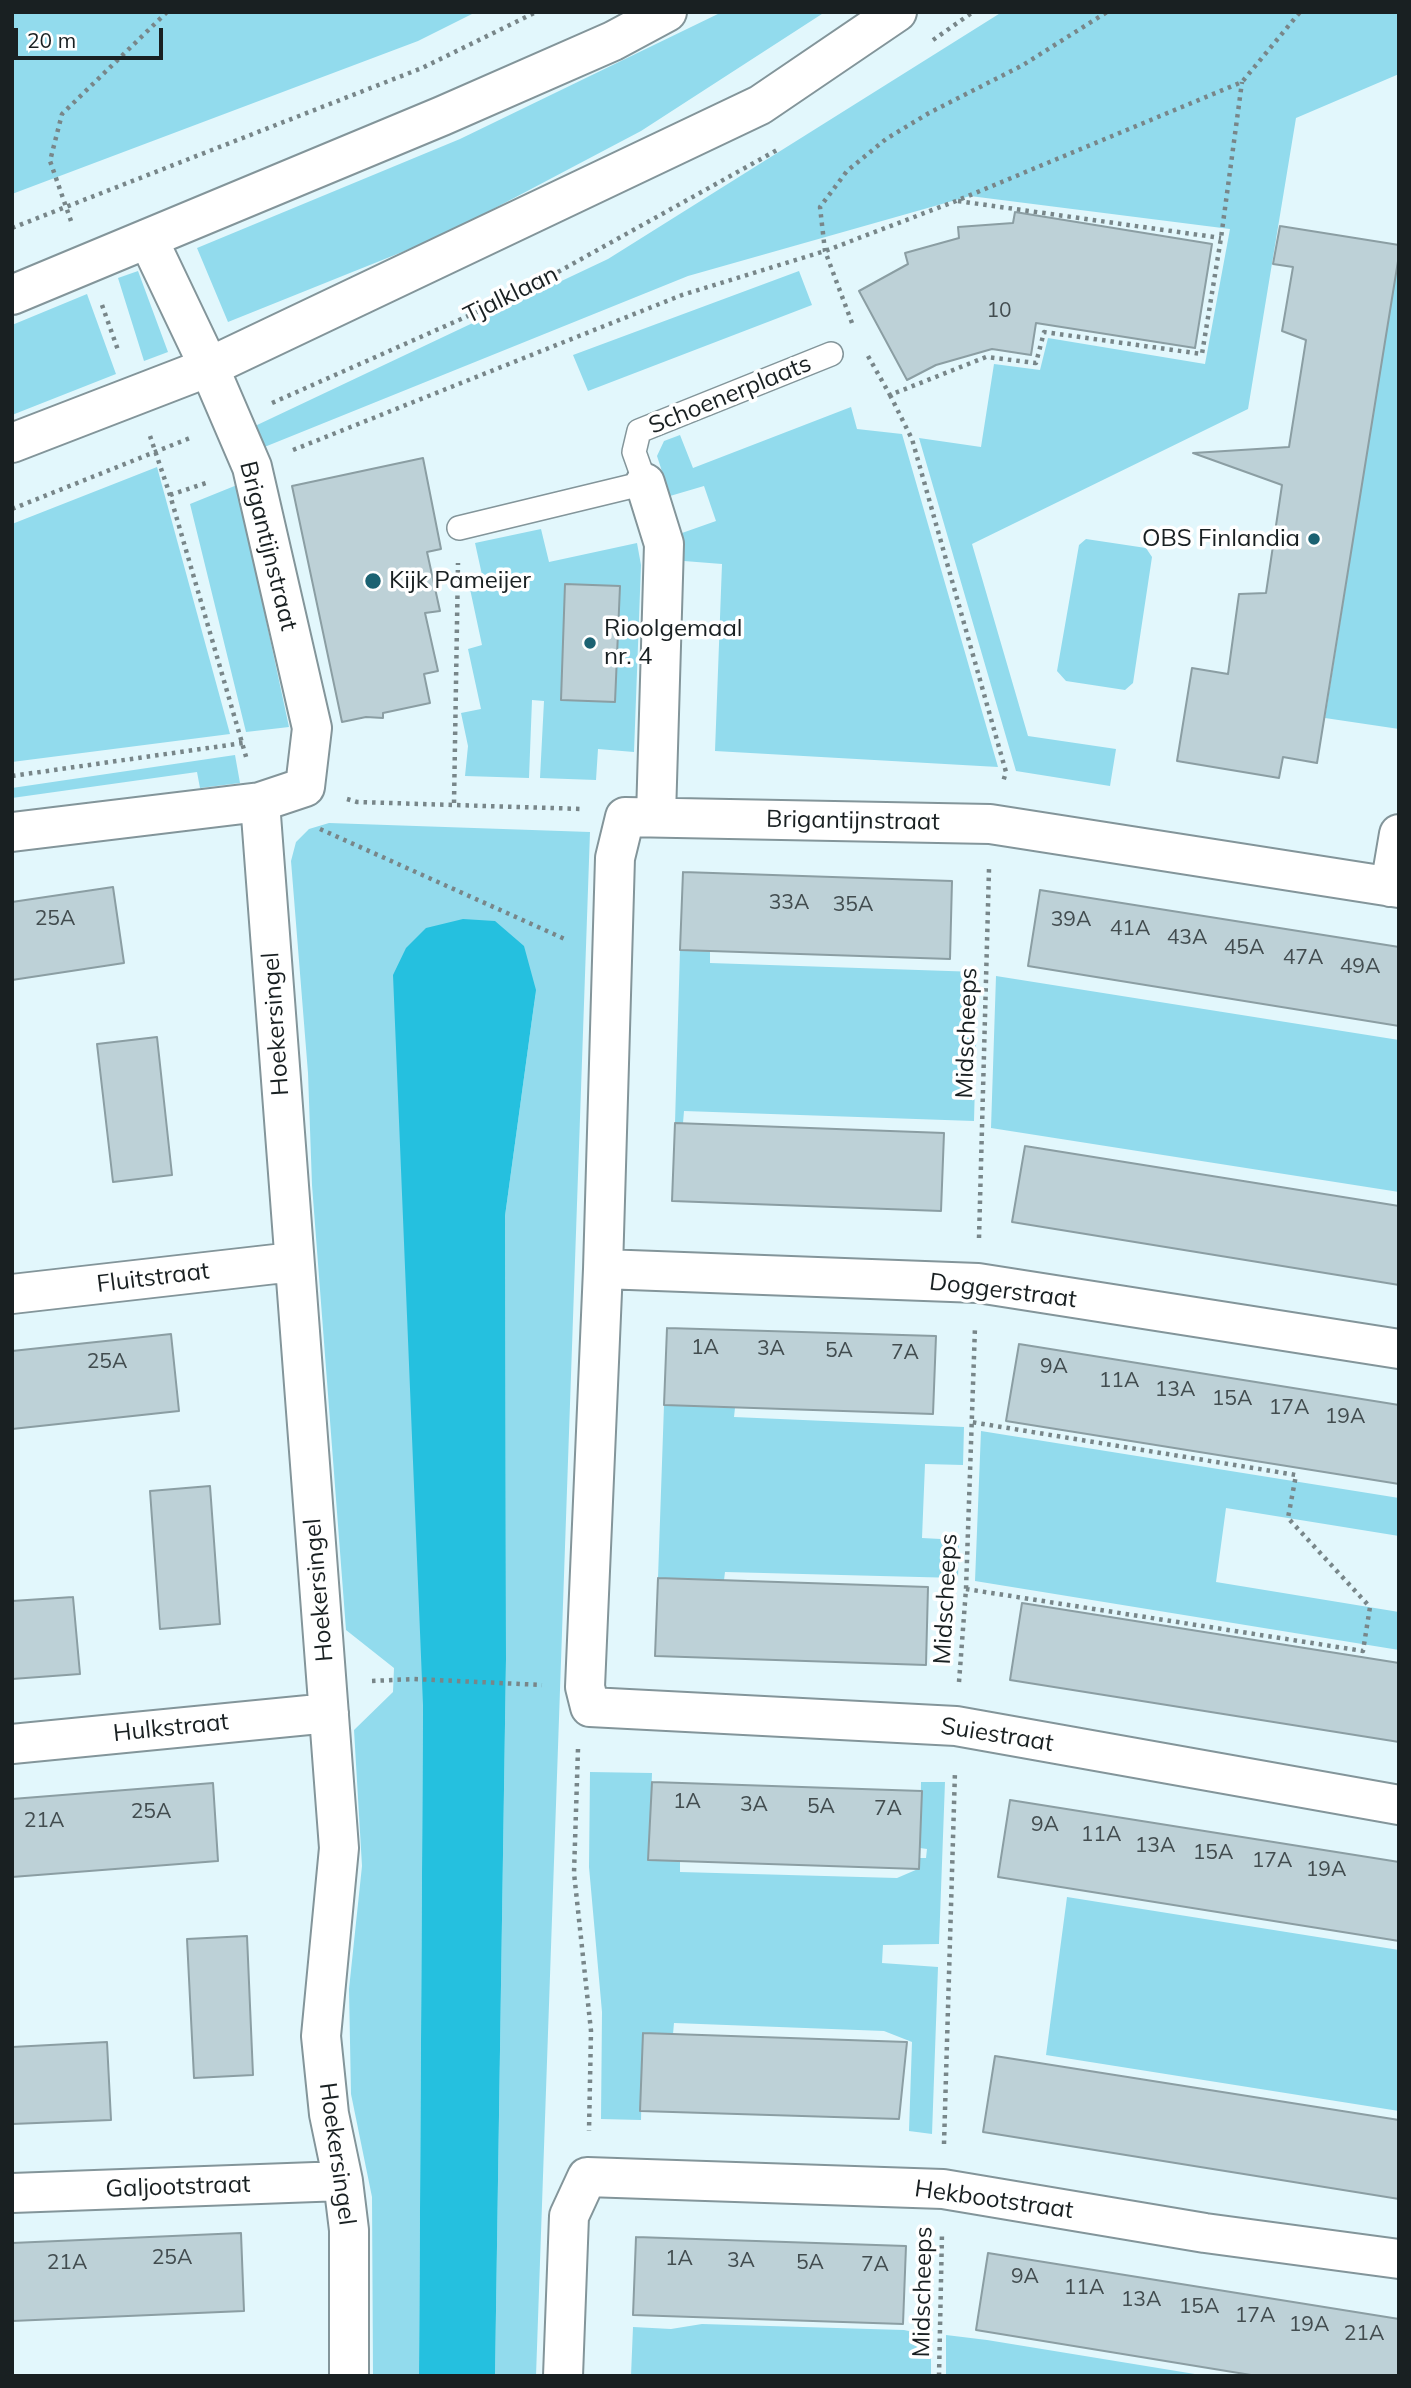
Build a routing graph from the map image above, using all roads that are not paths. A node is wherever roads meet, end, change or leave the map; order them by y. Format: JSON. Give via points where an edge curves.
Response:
{"nodes":[{"id":1,"x":667,"y":12,"type":"edge"},
{"id":2,"x":897,"y":12,"type":"edge"},
{"id":3,"x":148,"y":239,"type":"junction"},
{"id":4,"x":12,"y":295,"type":"edge"},
{"id":5,"x":831,"y":354,"type":"dead end"},
{"id":6,"x":209,"y":367,"type":"junction"},
{"id":7,"x":12,"y":443,"type":"edge"},
{"id":8,"x":645,"y":483,"type":"junction"},
{"id":9,"x":459,"y":528,"type":"road end"},
{"id":10,"x":260,"y":802,"type":"junction"},
{"id":11,"x":640,"y":816,"type":"junction"},
{"id":12,"x":12,"y":832,"type":"edge"},
{"id":13,"x":1399,"y":834,"type":"edge"},
{"id":14,"x":1394,"y":888,"type":"edge"},
{"id":15,"x":293,"y":1262,"type":"junction"},
{"id":16,"x":603,"y":1269,"type":"junction"},
{"id":17,"x":12,"y":1294,"type":"edge"},
{"id":18,"x":1399,"y":1349,"type":"edge"},
{"id":19,"x":329,"y":1713,"type":"junction"},
{"id":20,"x":12,"y":1744,"type":"edge"},
{"id":21,"x":1399,"y":1805,"type":"edge"},
{"id":22,"x":343,"y":2181,"type":"junction"},
{"id":23,"x":12,"y":2193,"type":"edge"},
{"id":24,"x":1399,"y":2259,"type":"edge"},
{"id":25,"x":349,"y":2376,"type":"edge"},
{"id":26,"x":563,"y":2376,"type":"edge"}],
"edges":[{"from":1,"to":3,"type":"street","via":[[613,41],[442,116]]},
{"from":2,"to":6,"type":"street","via":[[760,105]]},
{"from":3,"to":4,"type":"street"},
{"from":3,"to":6,"type":"street","name":"Brigantijnstraat"},
{"from":5,"to":8,"type":"lane","name":"Schoenerplaats","via":[[639,431],[634,452]]},
{"from":6,"to":7,"type":"street"},
{"from":6,"to":10,"type":"street","name":"Brigantijnstraat","via":[[252,467],[312,728],[304,787]]},
{"from":8,"to":9,"type":"lane"},
{"from":8,"to":11,"type":"street","name":"Schoenerplaats","via":[[664,544]]},
{"from":10,"to":12,"type":"street"},
{"from":10,"to":15,"type":"street","name":"Hoekersingel"},
{"from":11,"to":14,"type":"street","name":"Brigantijnstraat","via":[[990,824]]},
{"from":11,"to":16,"type":"street","via":[[615,858]]},
{"from":13,"to":14,"type":"street"},
{"from":15,"to":17,"type":"street","name":"Fluitstraat"},
{"from":15,"to":19,"type":"street","name":"Hoekersingel"},
{"from":16,"to":18,"type":"street","name":"Doggerstraat","via":[[978,1283]]},
{"from":16,"to":21,"type":"street","name":"Suiestraat","via":[[585,1687],[590,1707],[956,1726]]},
{"from":19,"to":20,"type":"street","name":"Hulkstraat"},
{"from":19,"to":22,"type":"street","name":"Hoekersingel","via":[[339,1848],[321,2036],[329,2114]]},
{"from":22,"to":23,"type":"street","name":"Galjootstraat"},
{"from":22,"to":25,"type":"street","name":"Hoekersingel","via":[[349,2230]]},
{"from":24,"to":26,"type":"street","name":"Hekbootstraat","via":[[1205,2233],[943,2189],[587,2177],[569,2216]]}]}
